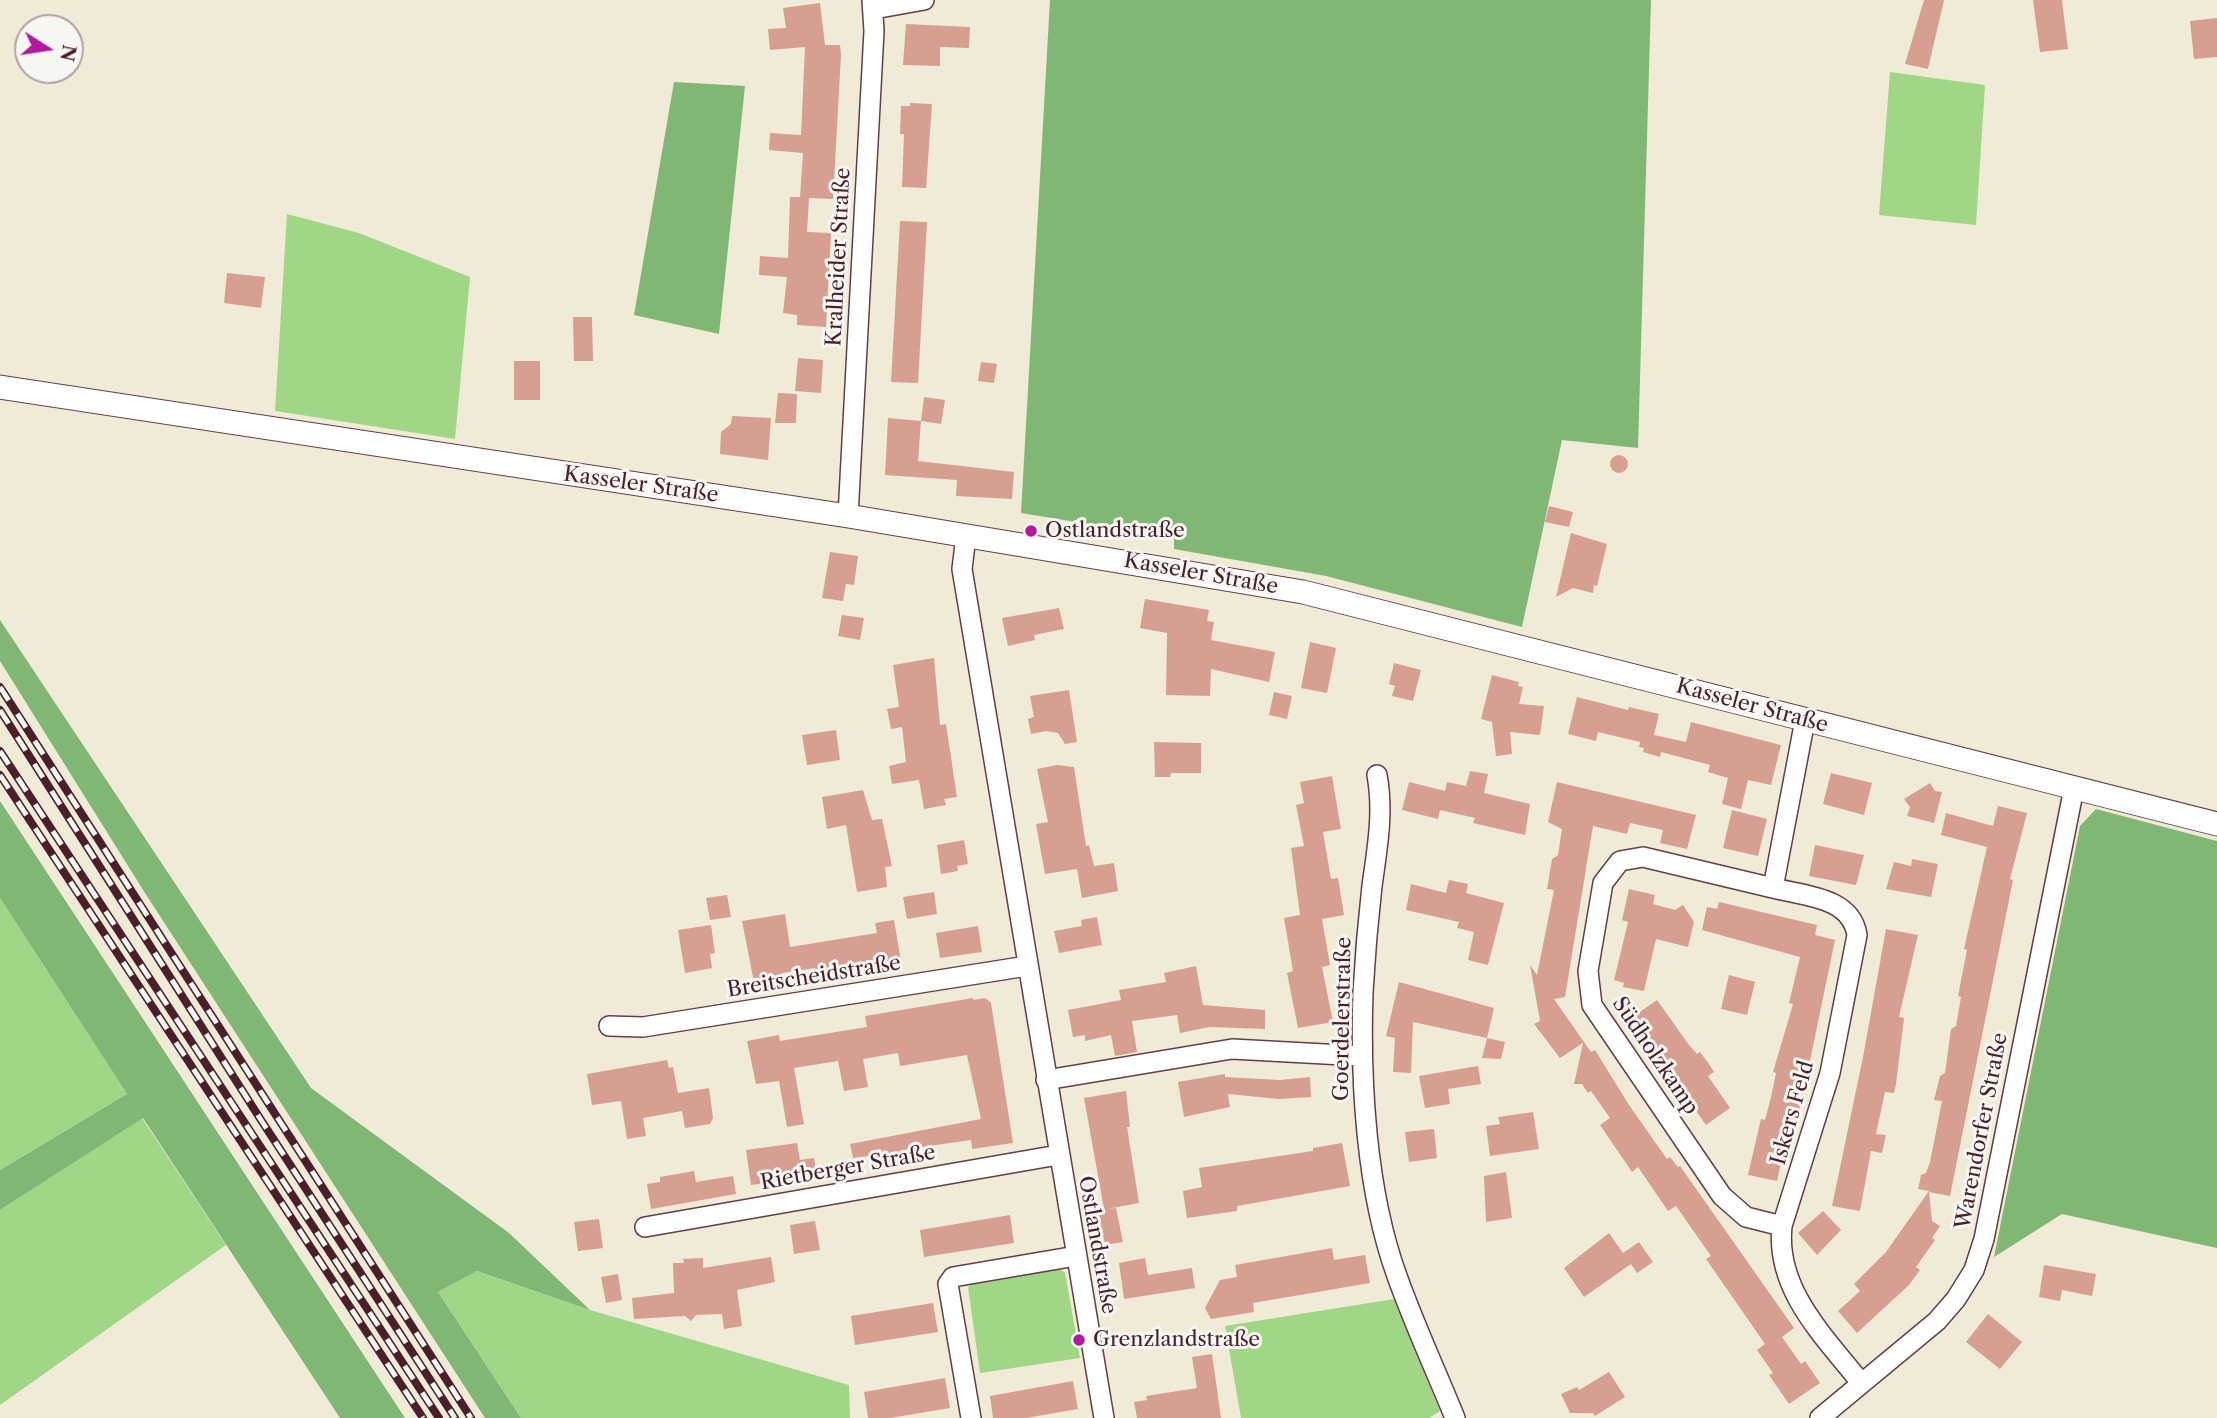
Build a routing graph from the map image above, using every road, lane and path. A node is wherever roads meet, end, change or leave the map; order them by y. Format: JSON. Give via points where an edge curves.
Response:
{"nodes":[{"id":1,"x":923,"y":0,"type":"edge"},
{"id":2,"x":873,"y":4,"type":"edge"},
{"id":3,"x":0,"y":387,"type":"edge"},
{"id":4,"x":848,"y":516,"type":"junction"},
{"id":5,"x":967,"y":536,"type":"junction"},
{"id":6,"x":1805,"y":720,"type":"junction"},
{"id":7,"x":1377,"y":775,"type":"dead end"},
{"id":8,"x":2074,"y":788,"type":"junction"},
{"id":9,"x":2217,"y":824,"type":"edge"},
{"id":10,"x":1773,"y":888,"type":"junction"},
{"id":11,"x":1027,"y":966,"type":"junction"},
{"id":12,"x":608,"y":1026,"type":"dead end"},
{"id":13,"x":1362,"y":1056,"type":"junction"},
{"id":14,"x":1046,"y":1080,"type":"junction"},
{"id":15,"x":1058,"y":1155,"type":"junction"},
{"id":16,"x":1782,"y":1226,"type":"junction"},
{"id":17,"x":645,"y":1227,"type":"dead end"},
{"id":18,"x":1076,"y":1256,"type":"junction"},
{"id":19,"x":1861,"y":1384,"type":"junction"},
{"id":20,"x":971,"y":1418,"type":"edge"},
{"id":21,"x":1104,"y":1418,"type":"edge"},
{"id":22,"x":1455,"y":1418,"type":"edge"},
{"id":23,"x":1820,"y":1418,"type":"edge"}],
"edges":[{"from":1,"to":2,"type":"street"},
{"from":2,"to":4,"type":"street","name":"Kralheider Straße"},
{"from":3,"to":4,"type":"street","name":"Kasseler Straße"},
{"from":4,"to":5,"type":"street","name":"Kasseler Straße"},
{"from":5,"to":6,"type":"street","name":"Kasseler Straße","via":[[1314,594]]},
{"from":5,"to":11,"type":"street","name":"Ostlandstraße","via":[[962,569]]},
{"from":6,"to":8,"type":"street","name":"Kasseler Straße"},
{"from":6,"to":10,"type":"street"},
{"from":7,"to":13,"type":"street","name":"Goerdelerstraße","via":[[1381,811],[1367,930]]},
{"from":8,"to":9,"type":"street","name":"Kasseler Straße"},
{"from":8,"to":19,"type":"street","name":"Warendorfer Straße","via":[[1974,1270],[1937,1321]]},
{"from":10,"to":16,"type":"street","name":"Iskers Feld","via":[[1837,904],[1855,922],[1857,935],[1830,1073]]},
{"from":10,"to":16,"type":"street","name":"Südholzkamp","via":[[1643,858],[1620,861],[1603,883],[1588,989],[1600,1018],[1722,1196],[1746,1217]]},
{"from":11,"to":12,"type":"street","name":"Breitscheidstraße","via":[[643,1027]]},
{"from":11,"to":14,"type":"street","name":"Ostlandstraße"},
{"from":13,"to":14,"type":"street","via":[[1232,1049]]},
{"from":13,"to":22,"type":"street","name":"Goerdelerstraße","via":[[1369,1146],[1390,1252]]},
{"from":14,"to":15,"type":"street","name":"Ostlandstraße"},
{"from":15,"to":17,"type":"street","name":"Rietberger Straße"},
{"from":15,"to":18,"type":"street","name":"Ostlandstraße"},
{"from":16,"to":19,"type":"street","name":"Iskers Feld","via":[[1782,1260],[1797,1300]]},
{"from":18,"to":20,"type":"street","via":[[953,1277],[948,1284]]},
{"from":18,"to":21,"type":"street","name":"Ostlandstraße"},
{"from":19,"to":23,"type":"street","name":"Warendorfer Straße"}]}
